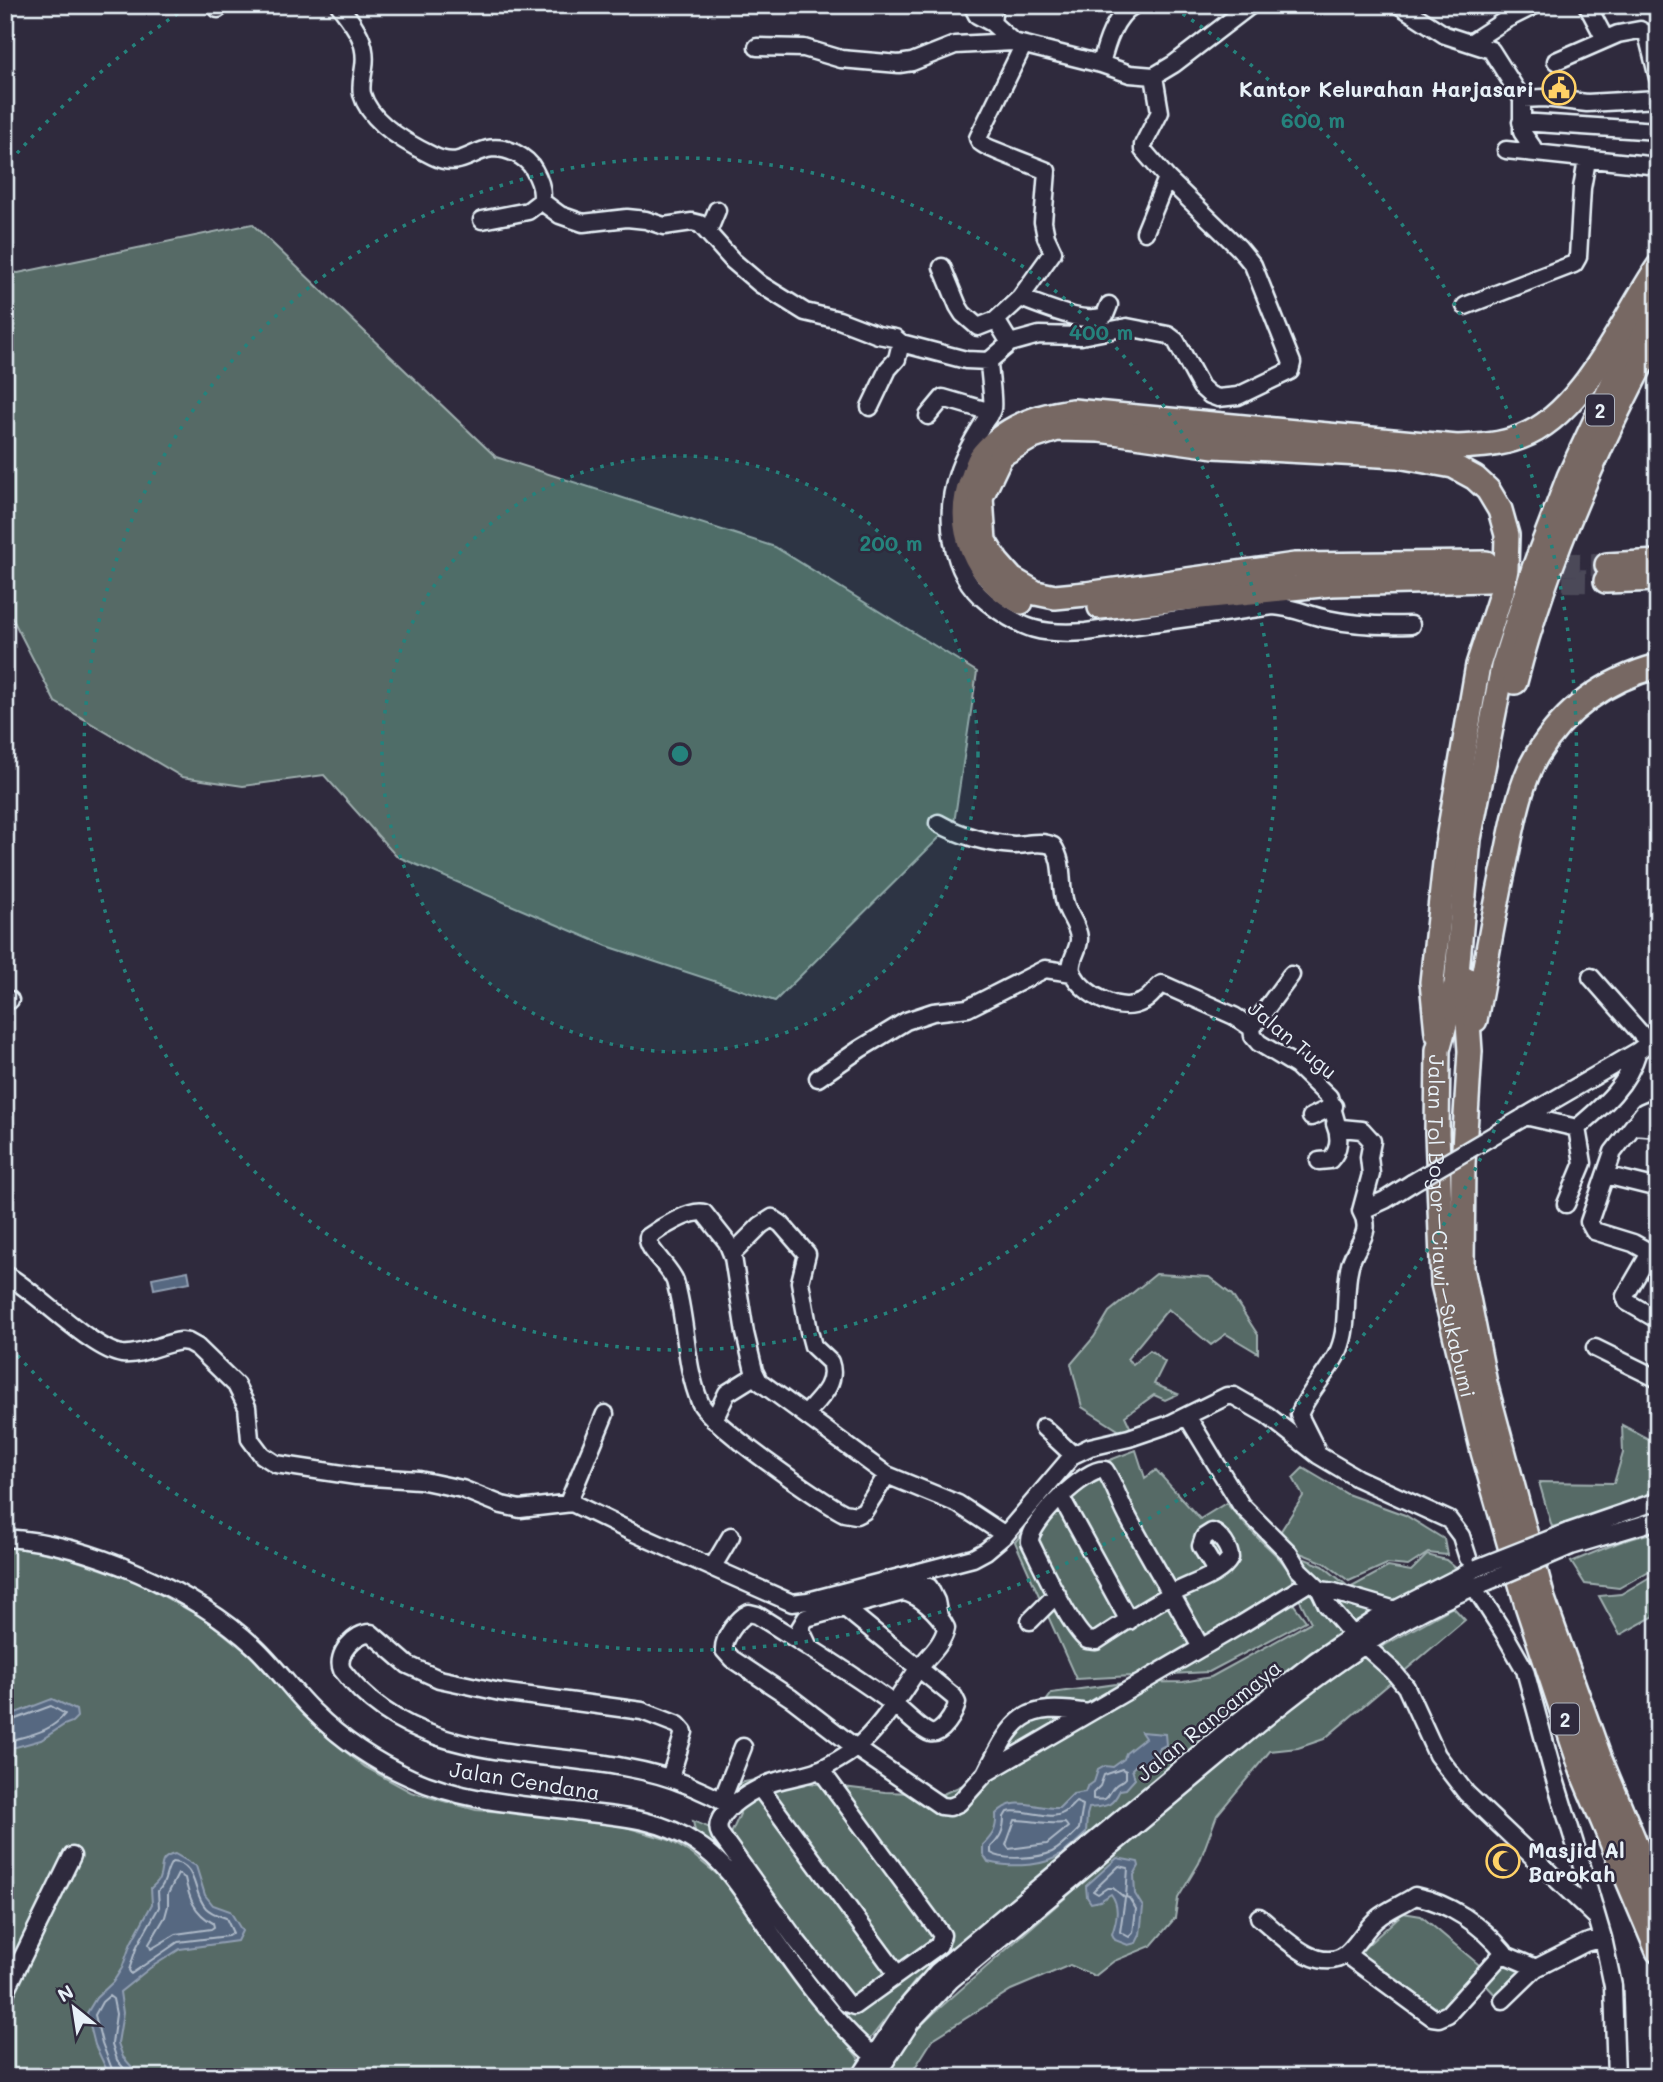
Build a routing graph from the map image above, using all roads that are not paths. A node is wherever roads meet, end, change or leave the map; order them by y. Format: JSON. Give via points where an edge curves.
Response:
{"nodes":[{"id":1,"x":339,"y":5,"type":"edge"},
{"id":2,"x":972,"y":5,"type":"edge"},
{"id":3,"x":994,"y":5,"type":"edge"},
{"id":4,"x":1134,"y":5,"type":"edge"},
{"id":5,"x":1251,"y":5,"type":"edge"},
{"id":6,"x":1399,"y":5,"type":"edge"},
{"id":7,"x":1535,"y":5,"type":"edge"},
{"id":8,"x":1587,"y":5,"type":"edge"},
{"id":9,"x":992,"y":23,"type":"junction"},
{"id":10,"x":1605,"y":39,"type":"junction"},
{"id":11,"x":1470,"y":43,"type":"junction"},
{"id":12,"x":1018,"y":44,"type":"junction"},
{"id":13,"x":757,"y":47,"type":"dead end"},
{"id":14,"x":1556,"y":61,"type":"dead end"},
{"id":15,"x":1101,"y":64,"type":"junction"},
{"id":16,"x":1154,"y":76,"type":"junction"},
{"id":17,"x":1658,"y":78,"type":"edge"},
{"id":18,"x":1522,"y":99,"type":"junction"},
{"id":19,"x":1658,"y":99,"type":"edge"},
{"id":20,"x":1521,"y":122,"type":"junction"},
{"id":21,"x":1658,"y":131,"type":"edge"},
{"id":22,"x":1506,"y":150,"type":"dead end"},
{"id":23,"x":1536,"y":152,"type":"junction"},
{"id":24,"x":1587,"y":160,"type":"junction"},
{"id":25,"x":1658,"y":166,"type":"edge"},
{"id":26,"x":1167,"y":178,"type":"junction"},
{"id":27,"x":541,"y":201,"type":"junction"},
{"id":28,"x":717,"y":210,"type":"dead end"},
{"id":29,"x":482,"y":220,"type":"dead end"},
{"id":30,"x":708,"y":232,"type":"junction"},
{"id":31,"x":1145,"y":232,"type":"dead end"},
{"id":32,"x":942,"y":267,"type":"dead end"},
{"id":33,"x":1658,"y":267,"type":"edge"},
{"id":34,"x":1020,"y":298,"type":"junction"},
{"id":35,"x":1658,"y":298,"type":"edge"},
{"id":36,"x":1109,"y":305,"type":"dead end"},
{"id":37,"x":1465,"y":306,"type":"dead end"},
{"id":38,"x":996,"y":320,"type":"junction"},
{"id":39,"x":1658,"y":333,"type":"edge"},
{"id":40,"x":901,"y":343,"type":"junction"},
{"id":41,"x":1010,"y":343,"type":"junction"},
{"id":42,"x":989,"y":362,"type":"junction"},
{"id":43,"x":870,"y":407,"type":"dead end"},
{"id":44,"x":991,"y":412,"type":"junction"},
{"id":45,"x":928,"y":416,"type":"dead end"},
{"id":46,"x":1658,"y":562,"type":"edge"},
{"id":47,"x":1658,"y":579,"type":"edge"},
{"id":48,"x":1410,"y":625,"type":"dead end"},
{"id":49,"x":1658,"y":666,"type":"edge"},
{"id":50,"x":1511,"y":668,"type":"junction"},
{"id":51,"x":938,"y":822,"type":"dead end"},
{"id":52,"x":1466,"y":842,"type":"junction"},
{"id":53,"x":1073,"y":973,"type":"junction"},
{"id":54,"x":1291,"y":975,"type":"dead end"},
{"id":55,"x":1591,"y":977,"type":"dead end"},
{"id":56,"x":1252,"y":1028,"type":"junction"},
{"id":57,"x":1648,"y":1043,"type":"edge"},
{"id":58,"x":1470,"y":1051,"type":"junction"},
{"id":59,"x":818,"y":1078,"type":"dead end"},
{"id":60,"x":1334,"y":1107,"type":"junction"},
{"id":61,"x":1658,"y":1114,"type":"edge"},
{"id":62,"x":1311,"y":1117,"type":"dead end"},
{"id":63,"x":1523,"y":1117,"type":"junction"},
{"id":64,"x":1335,"y":1124,"type":"junction"},
{"id":65,"x":1634,"y":1126,"type":"junction"},
{"id":66,"x":1577,"y":1128,"type":"junction"},
{"id":67,"x":1658,"y":1128,"type":"edge"},
{"id":68,"x":1319,"y":1161,"type":"dead end"},
{"id":69,"x":1605,"y":1175,"type":"junction"},
{"id":70,"x":1658,"y":1188,"type":"edge"},
{"id":71,"x":1385,"y":1199,"type":"junction"},
{"id":72,"x":1566,"y":1204,"type":"dead end"},
{"id":73,"x":1361,"y":1211,"type":"junction"},
{"id":74,"x":1367,"y":1230,"type":"junction"},
{"id":75,"x":1655,"y":1253,"type":"edge"},
{"id":76,"x":732,"y":1254,"type":"junction"},
{"id":77,"x":5,"y":1274,"type":"edge"},
{"id":78,"x":1658,"y":1320,"type":"edge"},
{"id":79,"x":1595,"y":1348,"type":"dead end"},
{"id":80,"x":756,"y":1375,"type":"junction"},
{"id":81,"x":1658,"y":1379,"type":"edge"},
{"id":82,"x":696,"y":1390,"type":"junction"},
{"id":83,"x":727,"y":1393,"type":"junction"},
{"id":84,"x":605,"y":1414,"type":"dead end"},
{"id":85,"x":806,"y":1414,"type":"junction"},
{"id":86,"x":1187,"y":1416,"type":"junction"},
{"id":87,"x":715,"y":1420,"type":"junction"},
{"id":88,"x":1043,"y":1427,"type":"dead end"},
{"id":89,"x":1492,"y":1450,"type":"junction"},
{"id":90,"x":1073,"y":1455,"type":"junction"},
{"id":91,"x":1318,"y":1455,"type":"junction"},
{"id":92,"x":887,"y":1475,"type":"junction"},
{"id":93,"x":1500,"y":1480,"type":"junction"},
{"id":94,"x":1061,"y":1497,"type":"junction"},
{"id":95,"x":1658,"y":1502,"type":"edge"},
{"id":96,"x":568,"y":1503,"type":"junction"},
{"id":97,"x":1658,"y":1520,"type":"edge"},
{"id":98,"x":1005,"y":1535,"type":"junction"},
{"id":99,"x":731,"y":1536,"type":"dead end"},
{"id":100,"x":5,"y":1538,"type":"edge"},
{"id":101,"x":1569,"y":1539,"type":"junction"},
{"id":102,"x":712,"y":1567,"type":"junction"},
{"id":103,"x":1216,"y":1571,"type":"dead end"},
{"id":104,"x":1476,"y":1576,"type":"junction"},
{"id":105,"x":1315,"y":1586,"type":"junction"},
{"id":106,"x":1057,"y":1594,"type":"junction"},
{"id":107,"x":1171,"y":1594,"type":"junction"},
{"id":108,"x":845,"y":1608,"type":"junction"},
{"id":109,"x":1395,"y":1609,"type":"junction"},
{"id":110,"x":1410,"y":1619,"type":"junction"},
{"id":111,"x":1030,"y":1621,"type":"dead end"},
{"id":112,"x":1129,"y":1621,"type":"junction"},
{"id":113,"x":1352,"y":1634,"type":"junction"},
{"id":114,"x":808,"y":1645,"type":"junction"},
{"id":115,"x":1364,"y":1646,"type":"junction"},
{"id":116,"x":1201,"y":1648,"type":"junction"},
{"id":117,"x":1330,"y":1660,"type":"junction"},
{"id":118,"x":918,"y":1669,"type":"junction"},
{"id":119,"x":894,"y":1704,"type":"junction"},
{"id":120,"x":1089,"y":1713,"type":"junction"},
{"id":121,"x":743,"y":1748,"type":"dead end"},
{"id":122,"x":856,"y":1748,"type":"junction"},
{"id":123,"x":820,"y":1769,"type":"junction"},
{"id":124,"x":986,"y":1773,"type":"junction"},
{"id":125,"x":670,"y":1778,"type":"junction"},
{"id":126,"x":760,"y":1788,"type":"junction"},
{"id":127,"x":727,"y":1803,"type":"junction"},
{"id":128,"x":72,"y":1856,"type":"dead end"},
{"id":129,"x":1658,"y":1898,"type":"edge"},
{"id":130,"x":1595,"y":1916,"type":"junction"},
{"id":131,"x":1259,"y":1917,"type":"dead end"},
{"id":132,"x":1603,"y":1938,"type":"junction"},
{"id":133,"x":1658,"y":1951,"type":"edge"},
{"id":134,"x":1346,"y":1954,"type":"junction"},
{"id":135,"x":1503,"y":1954,"type":"junction"},
{"id":136,"x":1536,"y":1968,"type":"junction"},
{"id":137,"x":897,"y":1974,"type":"junction"},
{"id":138,"x":5,"y":1993,"type":"edge"},
{"id":139,"x":1503,"y":2000,"type":"dead end"},
{"id":140,"x":876,"y":2065,"type":"edge"},
{"id":141,"x":859,"y":2077,"type":"edge"},
{"id":142,"x":1616,"y":2077,"type":"edge"}],
"edges":[{"from":1,"to":27,"type":"street","via":[[363,41],[366,57],[361,91],[378,119],[446,161],[491,147],[523,157],[540,184]]},
{"from":2,"to":9,"type":"street","via":[[977,15]]},
{"from":3,"to":9,"type":"street"},
{"from":4,"to":15,"type":"street","via":[[1118,22]]},
{"from":5,"to":16,"type":"street"},
{"from":6,"to":11,"type":"street","via":[[1444,35]]},
{"from":7,"to":11,"type":"street"},
{"from":8,"to":10,"type":"street"},
{"from":9,"to":12,"type":"street"},
{"from":10,"to":14,"type":"street"},
{"from":10,"to":17,"type":"street","via":[[1645,32]]},
{"from":11,"to":18,"type":"street","via":[[1491,50]]},
{"from":12,"to":13,"type":"street","via":[[955,45],[899,64],[841,59],[804,48]]},
{"from":12,"to":15,"type":"street"},
{"from":12,"to":34,"type":"street","via":[[978,138],[987,147],[1047,171],[1043,222],[1053,252]]},
{"from":15,"to":16,"type":"street"},
{"from":16,"to":26,"type":"street","via":[[1160,112],[1143,150]]},
{"from":18,"to":19,"type":"street","via":[[1587,103]]},
{"from":18,"to":20,"type":"street"},
{"from":20,"to":21,"type":"street"},
{"from":20,"to":23,"type":"street","via":[[1522,132]]},
{"from":22,"to":23,"type":"street"},
{"from":23,"to":24,"type":"street"},
{"from":24,"to":25,"type":"street"},
{"from":24,"to":37,"type":"street","via":[[1574,264]]},
{"from":26,"to":31,"type":"street"},
{"from":26,"to":41,"type":"street","via":[[1252,265],[1292,363],[1290,372],[1238,396],[1218,398],[1201,387],[1176,341],[1168,335],[1127,327],[1081,336],[1039,335]]},
{"from":27,"to":29,"type":"street","via":[[528,211]]},
{"from":27,"to":30,"type":"street","via":[[560,215],[583,223],[627,219],[664,226],[692,222]]},
{"from":28,"to":30,"type":"street"},
{"from":30,"to":40,"type":"street","via":[[760,284],[805,312]]},
{"from":32,"to":38,"type":"street","via":[[963,314],[978,327]]},
{"from":33,"to":52,"type":"highway","via":[[1569,404],[1523,437],[1487,446],[1457,446],[1073,411],[1044,415],[997,439],[981,456],[966,494],[968,539],[987,576],[1020,601],[1067,611],[1486,572],[1295,565],[1086,594],[1055,597],[1036,593],[1012,579],[984,541],[981,497],[1000,455],[1057,429],[1100,430],[1214,446],[1398,456],[1453,466],[1475,478],[1500,510],[1507,536],[1502,592],[1478,665]]},
{"from":34,"to":36,"type":"street","via":[[1096,319],[1105,315]]},
{"from":34,"to":38,"type":"street"},
{"from":35,"to":50,"type":"highway","name":"Jalan Tol Bogor–Ciawi–Sukabumi","number":"2","via":[[1564,489],[1534,568]]},
{"from":38,"to":41,"type":"street"},
{"from":39,"to":50,"type":"highway","name":"Jalan Tol Bogor–Ciawi–Sukabumi","number":"2","via":[[1564,531]]},
{"from":40,"to":42,"type":"street"},
{"from":40,"to":43,"type":"street"},
{"from":41,"to":42,"type":"street"},
{"from":42,"to":44,"type":"street"},
{"from":44,"to":45,"type":"street","via":[[943,398]]},
{"from":44,"to":48,"type":"street","via":[[959,469],[952,498],[953,542],[965,578],[977,594],[1028,628],[1057,634],[1086,632],[1273,606],[1293,607],[1327,619]]},
{"from":46,"to":47,"type":"highway","via":[[1607,573]]},
{"from":49,"to":58,"type":"highway","via":[[1602,688],[1567,714],[1536,757],[1522,792],[1491,927]]},
{"from":50,"to":52,"type":"highway","name":"Jalan Tol Bogor–Ciawi–Sukabumi","number":"2"},
{"from":51,"to":53,"type":"street","via":[[967,836],[1001,844],[1043,842],[1053,846],[1064,902],[1078,932]]},
{"from":52,"to":58,"type":"highway","name":"Jalan Tol Bogor–Ciawi–Sukabumi","number":"2","via":[[1464,986]]},
{"from":52,"to":89,"type":"highway","name":"Jalan Tol Bogor–Ciawi–Sukabumi","number":"2","via":[[1432,982],[1438,1050],[1443,1284]]},
{"from":53,"to":56,"type":"street","name":"Jalan Tugu","via":[[1095,997],[1111,1003],[1139,1004],[1162,984]]},
{"from":53,"to":59,"type":"street","via":[[1045,969],[968,1008],[906,1021]]},
{"from":54,"to":56,"type":"street"},
{"from":55,"to":57,"type":"street"},
{"from":56,"to":60,"type":"street","name":"Jalan Tugu","via":[[1259,1043],[1297,1066]]},
{"from":57,"to":63,"type":"street"},
{"from":57,"to":66,"type":"street","via":[[1619,1089]]},
{"from":58,"to":89,"type":"highway","name":"Jalan Tol Bogor–Ciawi–Sukabumi","number":"2","via":[[1462,1268],[1485,1383]]},
{"from":60,"to":62,"type":"street"},
{"from":60,"to":64,"type":"street","name":"Jalan Tugu"},
{"from":61,"to":65,"type":"street","via":[[1648,1110]]},
{"from":63,"to":66,"type":"street"},
{"from":63,"to":71,"type":"street","bridge":true},
{"from":64,"to":68,"type":"street","name":"Jalan Tugu","via":[[1337,1150],[1330,1160]]},
{"from":64,"to":73,"type":"street","via":[[1362,1130],[1372,1141],[1371,1174]]},
{"from":65,"to":67,"type":"street"},
{"from":65,"to":69,"type":"street","via":[[1613,1152]]},
{"from":66,"to":72,"type":"street","via":[[1583,1163]]},
{"from":69,"to":70,"type":"street"},
{"from":69,"to":75,"type":"street","via":[[1589,1226]]},
{"from":71,"to":73,"type":"street"},
{"from":71,"to":74,"type":"street"},
{"from":73,"to":74,"type":"street"},
{"from":74,"to":91,"type":"street","via":[[1349,1268],[1339,1350],[1299,1415]]},
{"from":75,"to":78,"type":"street","via":[[1625,1299]]},
{"from":76,"to":80,"type":"street"},
{"from":76,"to":82,"type":"street","via":[[700,1211],[647,1239],[675,1282]]},
{"from":76,"to":85,"type":"street","via":[[772,1218],[807,1254],[800,1282],[806,1320],[811,1342],[830,1362],[833,1376]]},
{"from":77,"to":96,"type":"street","via":[[88,1338],[115,1352],[181,1341],[197,1347],[240,1391],[250,1439],[276,1464],[419,1480],[520,1509]]},
{"from":79,"to":81,"type":"street"},
{"from":80,"to":83,"type":"street"},
{"from":80,"to":85,"type":"street"},
{"from":82,"to":83,"type":"street"},
{"from":82,"to":87,"type":"street","via":[[702,1407]]},
{"from":83,"to":87,"type":"street"},
{"from":84,"to":96,"type":"street"},
{"from":85,"to":92,"type":"street"},
{"from":86,"to":90,"type":"street"},
{"from":86,"to":91,"type":"street","via":[[1213,1401],[1234,1396]]},
{"from":86,"to":105,"type":"street","via":[[1237,1500]]},
{"from":87,"to":92,"type":"street","via":[[844,1513],[864,1511]]},
{"from":88,"to":90,"type":"street"},
{"from":89,"to":93,"type":"highway","name":"Jalan Tol Bogor–Ciawi–Sukabumi","number":"2"},
{"from":90,"to":98,"type":"street"},
{"from":91,"to":104,"type":"street","via":[[1448,1520],[1461,1536]]},
{"from":92,"to":98,"type":"street","via":[[958,1504]]},
{"from":93,"to":129,"type":"highway","name":"Jalan Tol Bogor–Ciawi–Sukabumi","number":"2","via":[[1600,1759]]},
{"from":93,"to":133,"type":"highway","name":"Jalan Tol Bogor–Ciawi–Sukabumi","number":"2","via":[[1527,1605],[1585,1779]]},
{"from":94,"to":106,"type":"street","via":[[1029,1534]]},
{"from":94,"to":107,"type":"street","via":[[1090,1473],[1105,1471]]},
{"from":94,"to":112,"type":"street"},
{"from":95,"to":101,"type":"street","name":"Jalan Rancamaya"},
{"from":96,"to":102,"type":"street"},
{"from":97,"to":101,"type":"street","name":"Jalan Rancamaya"},
{"from":98,"to":102,"type":"street","via":[[966,1561],[792,1603]]},
{"from":99,"to":102,"type":"street"},
{"from":100,"to":140,"type":"street","name":"Jalan Cendana","via":[[32,1539],[95,1555],[187,1599],[245,1638],[313,1712],[352,1744],[412,1779],[471,1797],[642,1819],[693,1841],[739,1884],[812,1989]]},
{"from":101,"to":104,"type":"street","name":"Jalan Rancamaya","bridge":true},
{"from":103,"to":107,"type":"street"},
{"from":104,"to":109,"type":"street","name":"Jalan Rancamaya"},
{"from":104,"to":110,"type":"street","name":"Jalan Rancamaya"},
{"from":104,"to":130,"type":"street","via":[[1525,1670]]},
{"from":105,"to":109,"type":"street"},
{"from":105,"to":113,"type":"street"},
{"from":105,"to":116,"type":"street"},
{"from":106,"to":111,"type":"street"},
{"from":106,"to":112,"type":"street","via":[[1087,1640],[1096,1641]]},
{"from":107,"to":112,"type":"street"},
{"from":107,"to":116,"type":"street"},
{"from":108,"to":114,"type":"street","via":[[803,1620],[800,1628]]},
{"from":108,"to":118,"type":"street"},
{"from":108,"to":118,"type":"street","via":[[903,1592],[912,1594],[946,1628]]},
{"from":109,"to":110,"type":"street"},
{"from":109,"to":113,"type":"street","name":"Jalan Rancamaya"},
{"from":110,"to":115,"type":"street","name":"Jalan Rancamaya"},
{"from":113,"to":115,"type":"street"},
{"from":113,"to":117,"type":"street","name":"Jalan Rancamaya"},
{"from":114,"to":119,"type":"street"},
{"from":114,"to":122,"type":"street","via":[[749,1613],[723,1646],[732,1659]]},
{"from":115,"to":117,"type":"street","name":"Jalan Rancamaya"},
{"from":115,"to":130,"type":"street","via":[[1406,1687],[1437,1755],[1466,1793]]},
{"from":116,"to":120,"type":"street"},
{"from":117,"to":140,"type":"street","name":"Jalan Rancamaya","via":[[1257,1725],[1069,1873],[951,1980]]},
{"from":118,"to":119,"type":"street"},
{"from":118,"to":119,"type":"street","via":[[954,1697],[955,1712],[939,1731],[930,1733]]},
{"from":119,"to":122,"type":"street"},
{"from":120,"to":124,"type":"street"},
{"from":120,"to":124,"type":"street","via":[[1052,1708],[1026,1715],[1011,1728]]},
{"from":121,"to":127,"type":"street"},
{"from":122,"to":123,"type":"street"},
{"from":122,"to":124,"type":"street","via":[[941,1806],[958,1803]]},
{"from":123,"to":126,"type":"street"},
{"from":123,"to":137,"type":"street","via":[[942,1935],[939,1945]]},
{"from":125,"to":125,"type":"street","via":[[438,1737],[401,1720],[369,1696],[342,1670],[341,1657],[358,1636],[371,1633],[408,1665],[439,1679],[642,1711],[678,1725],[684,1732]]},
{"from":125,"to":127,"type":"street"},
{"from":126,"to":127,"type":"street"},
{"from":126,"to":137,"type":"street"},
{"from":127,"to":137,"type":"street","via":[[718,1831],[846,2003],[857,2005]]},
{"from":128,"to":138,"type":"street"},
{"from":130,"to":132,"type":"street"},
{"from":131,"to":134,"type":"street","via":[[1315,1959],[1331,1960]]},
{"from":132,"to":136,"type":"street"},
{"from":132,"to":142,"type":"street","via":[[1613,1986]]},
{"from":134,"to":135,"type":"street","via":[[1378,1918],[1415,1896],[1456,1910]]},
{"from":134,"to":135,"type":"street","via":[[1439,2018],[1448,2014]]},
{"from":135,"to":136,"type":"street"},
{"from":136,"to":139,"type":"street"},
{"from":140,"to":141,"type":"street","name":"Jalan Rancamaya"}]}
